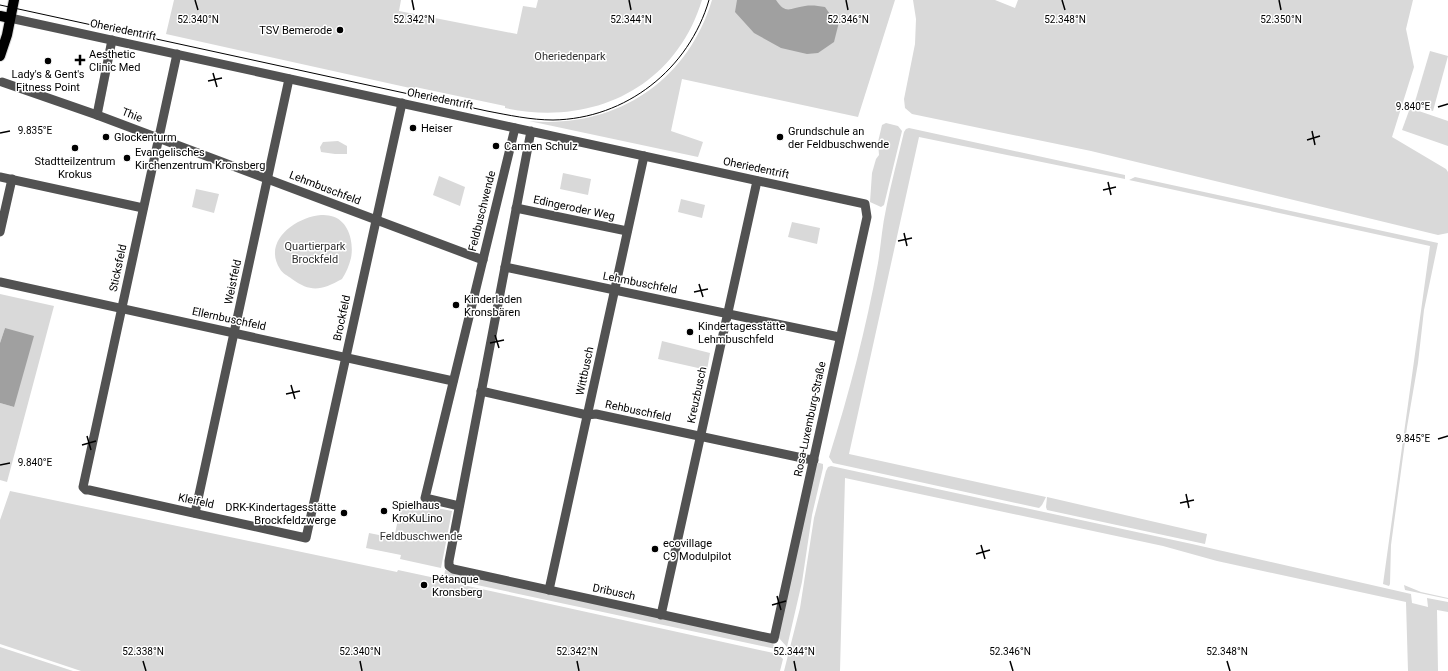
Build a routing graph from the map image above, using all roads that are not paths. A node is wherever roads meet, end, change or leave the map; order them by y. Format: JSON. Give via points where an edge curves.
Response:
{"nodes":[{"id":1,"x":14,"y":0,"type":"edge"},
{"id":2,"x":5,"y":17,"type":"edge"},
{"id":3,"x":112,"y":40,"type":"junction"},
{"id":4,"x":177,"y":54,"type":"junction"},
{"id":5,"x":0,"y":56,"type":"edge"},
{"id":6,"x":289,"y":79,"type":"junction"},
{"id":7,"x":2,"y":82,"type":"dead end"},
{"id":8,"x":402,"y":103,"type":"junction"},
{"id":9,"x":97,"y":115,"type":"junction"},
{"id":10,"x":515,"y":128,"type":"junction"},
{"id":11,"x":531,"y":131,"type":"junction"},
{"id":12,"x":158,"y":139,"type":"junction"},
{"id":13,"x":644,"y":156,"type":"junction"},
{"id":14,"x":0,"y":176,"type":"edge"},
{"id":15,"x":12,"y":179,"type":"junction"},
{"id":16,"x":267,"y":180,"type":"junction"},
{"id":17,"x":757,"y":181,"type":"junction"},
{"id":18,"x":865,"y":204,"type":"joint"},
{"id":19,"x":143,"y":208,"type":"junction"},
{"id":20,"x":516,"y":208,"type":"junction"},
{"id":21,"x":376,"y":220,"type":"junction"},
{"id":22,"x":0,"y":232,"type":"edge"},
{"id":23,"x":627,"y":232,"type":"junction"},
{"id":24,"x":483,"y":260,"type":"junction"},
{"id":25,"x":505,"y":267,"type":"junction"},
{"id":26,"x":0,"y":282,"type":"edge"},
{"id":27,"x":614,"y":290,"type":"junction"},
{"id":28,"x":122,"y":308,"type":"junction"},
{"id":29,"x":727,"y":313,"type":"junction"},
{"id":30,"x":234,"y":333,"type":"junction"},
{"id":31,"x":840,"y":337,"type":"junction"},
{"id":32,"x":346,"y":357,"type":"junction"},
{"id":33,"x":453,"y":381,"type":"junction"},
{"id":34,"x":481,"y":391,"type":"junction"},
{"id":35,"x":587,"y":415,"type":"junction"},
{"id":36,"x":701,"y":436,"type":"junction"},
{"id":37,"x":814,"y":460,"type":"junction"},
{"id":38,"x":83,"y":487,"type":"joint"},
{"id":39,"x":459,"y":506,"type":"junction"},
{"id":40,"x":195,"y":513,"type":"junction"},
{"id":41,"x":306,"y":538,"type":"joint"},
{"id":42,"x":549,"y":590,"type":"junction"},
{"id":43,"x":662,"y":615,"type":"junction"},
{"id":44,"x":774,"y":639,"type":"joint"}],
"edges":[{"from":1,"to":2,"type":"main road"},
{"from":2,"to":3,"type":"street","name":"Oheriedentrift"},
{"from":2,"to":5,"type":"main road","via":[[7,36]]},
{"from":3,"to":4,"type":"street","name":"Oheriedentrift"},
{"from":3,"to":9,"type":"street"},
{"from":4,"to":6,"type":"street","name":"Oheriedentrift"},
{"from":4,"to":12,"type":"street","name":"Sticksfeld"},
{"from":6,"to":8,"type":"street","name":"Oheriedentrift"},
{"from":6,"to":16,"type":"street","name":"Weistfeld"},
{"from":7,"to":9,"type":"street","name":"Thie"},
{"from":8,"to":10,"type":"street","name":"Oheriedentrift"},
{"from":8,"to":21,"type":"street","name":"Brockfeld"},
{"from":9,"to":12,"type":"street","name":"Thie"},
{"from":10,"to":11,"type":"street","name":"Oheriedentrift"},
{"from":10,"to":24,"type":"street","name":"Feldbuschwende"},
{"from":11,"to":13,"type":"street","name":"Oheriedentrift"},
{"from":11,"to":20,"type":"street"},
{"from":12,"to":16,"type":"street","name":"Lehmbuschfeld"},
{"from":12,"to":19,"type":"street","name":"Sticksfeld"},
{"from":13,"to":17,"type":"street","name":"Oheriedentrift"},
{"from":13,"to":23,"type":"street","name":"Wittbusch"},
{"from":14,"to":15,"type":"street"},
{"from":15,"to":19,"type":"street"},
{"from":15,"to":22,"type":"street"},
{"from":16,"to":21,"type":"street","name":"Lehmbuschfeld"},
{"from":16,"to":30,"type":"street","name":"Weistfeld"},
{"from":17,"to":18,"type":"street","name":"Oheriedentrift"},
{"from":17,"to":29,"type":"street","name":"Kreuzbusch"},
{"from":18,"to":31,"type":"street","name":"Rosa-Luxemburg-Straße","via":[[867,217]]},
{"from":19,"to":28,"type":"street","name":"Sticksfeld"},
{"from":20,"to":23,"type":"street","name":"Edingeroder Weg"},
{"from":20,"to":25,"type":"street"},
{"from":21,"to":24,"type":"street","name":"Lehmbuschfeld"},
{"from":21,"to":32,"type":"street","name":"Brockfeld"},
{"from":23,"to":27,"type":"street","name":"Wittbusch"},
{"from":24,"to":33,"type":"street","name":"Feldbuschwende"},
{"from":25,"to":27,"type":"street","name":"Lehmbuschfeld"},
{"from":25,"to":34,"type":"street"},
{"from":26,"to":28,"type":"street","name":"Ellernbuschfeld"},
{"from":27,"to":29,"type":"street","name":"Lehmbuschfeld"},
{"from":27,"to":35,"type":"street","name":"Wittbusch"},
{"from":28,"to":30,"type":"street","name":"Ellernbuschfeld"},
{"from":28,"to":38,"type":"street","name":"Sticksfeld"},
{"from":29,"to":31,"type":"street","name":"Lehmbuschfeld"},
{"from":29,"to":36,"type":"street","name":"Kreuzbusch"},
{"from":30,"to":32,"type":"street","name":"Ellernbuschfeld"},
{"from":30,"to":40,"type":"street","name":"Weistfeld"},
{"from":31,"to":37,"type":"street","name":"Rosa-Luxemburg-Straße"},
{"from":32,"to":33,"type":"street","name":"Ellernbuschfeld"},
{"from":32,"to":41,"type":"street","name":"Brockfeld"},
{"from":33,"to":39,"type":"street","name":"Feldbuschwende","via":[[425,498]]},
{"from":34,"to":35,"type":"street","name":"Rehbuschfeld"},
{"from":34,"to":39,"type":"street"},
{"from":35,"to":36,"type":"street","name":"Rehbuschfeld","via":[[596,414]]},
{"from":35,"to":42,"type":"street","name":"Wittbusch"},
{"from":36,"to":37,"type":"street","name":"Rehbuschfeld"},
{"from":36,"to":43,"type":"street","name":"Kreuzbusch"},
{"from":37,"to":44,"type":"street","name":"Rosa-Luxemburg-Straße"},
{"from":38,"to":40,"type":"street","name":"Kleifeld","via":[[86,490]]},
{"from":39,"to":42,"type":"street","name":"Dribusch","via":[[449,566]]},
{"from":40,"to":41,"type":"street","name":"Kleifeld"},
{"from":42,"to":43,"type":"street","name":"Dribusch"},
{"from":43,"to":44,"type":"street","name":"Dribusch"}]}
